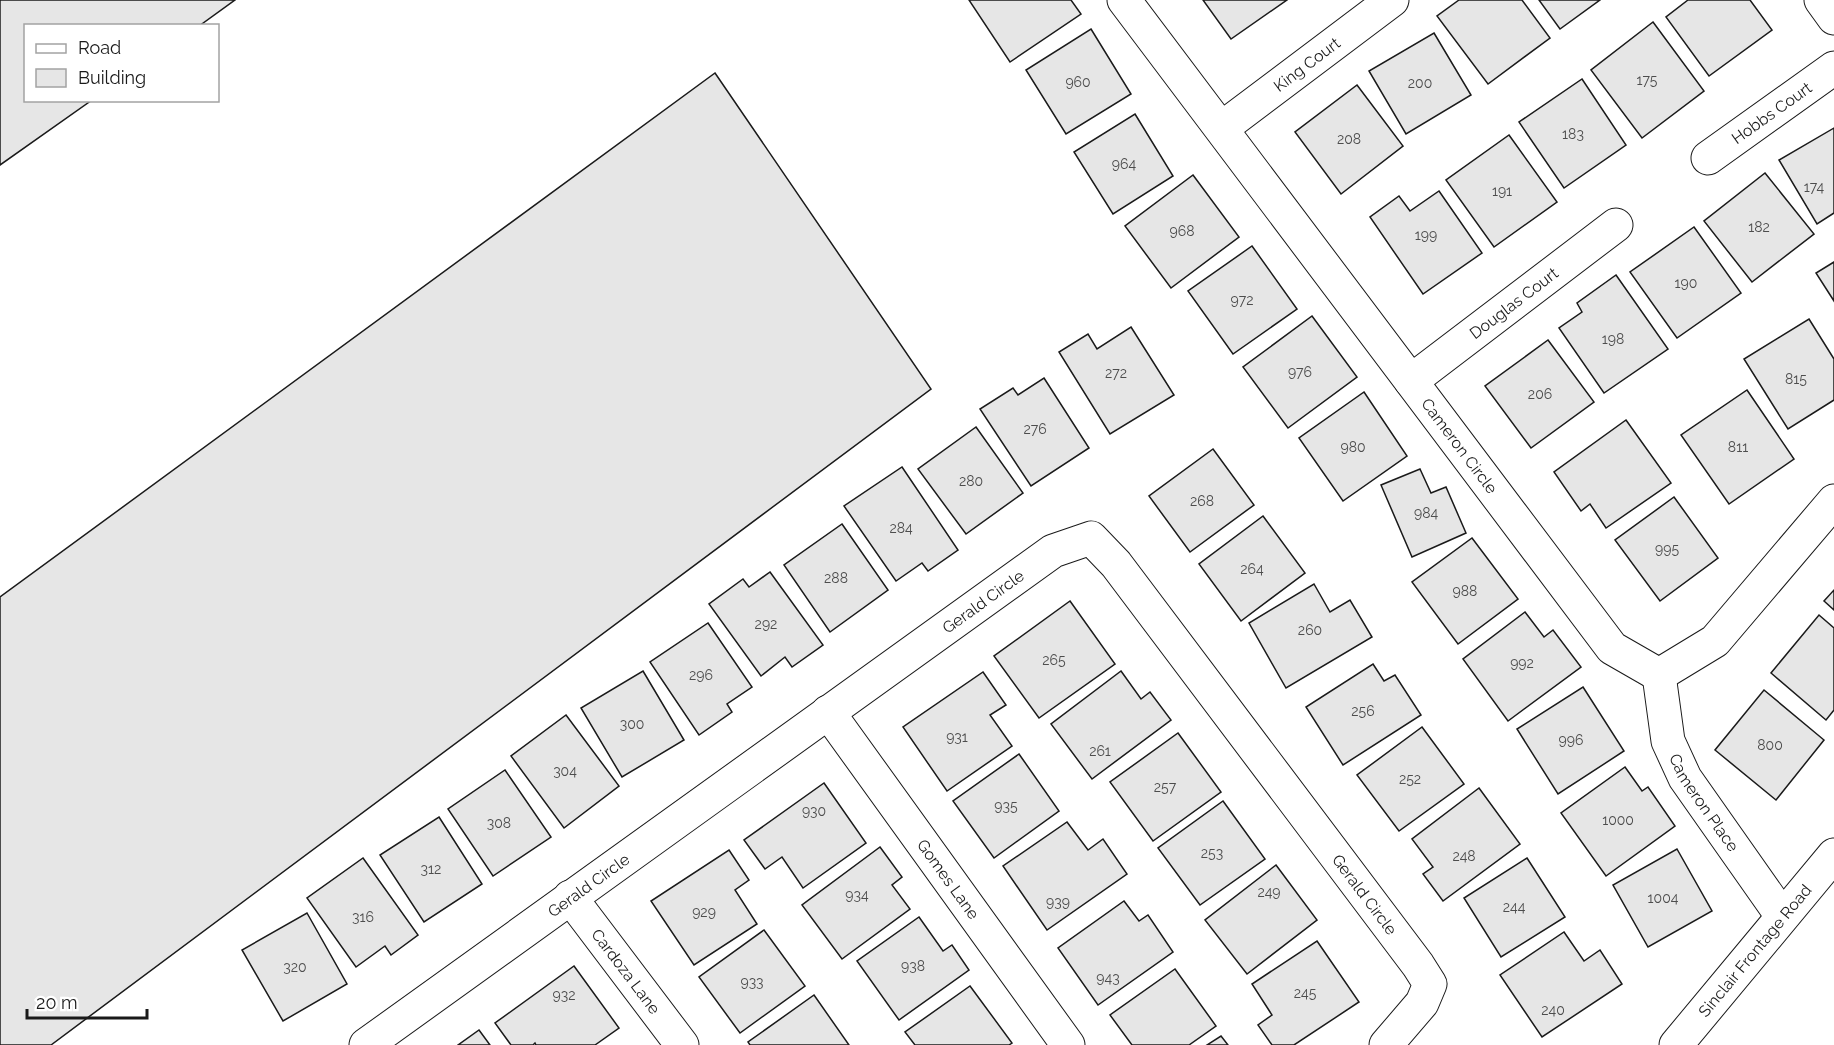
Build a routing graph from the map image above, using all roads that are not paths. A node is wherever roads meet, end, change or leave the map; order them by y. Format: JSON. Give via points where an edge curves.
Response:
{"nodes":[{"id":1,"x":1124,"y":0,"type":"edge"},
{"id":2,"x":1392,"y":0,"type":"edge"},
{"id":3,"x":1821,"y":0,"type":"edge"},
{"id":4,"x":1834,"y":18,"type":"edge"},
{"id":5,"x":1834,"y":68,"type":"edge"},
{"id":6,"x":1222,"y":128,"type":"junction"},
{"id":7,"x":1708,"y":158,"type":"dead end"},
{"id":8,"x":1616,"y":225,"type":"dead end"},
{"id":9,"x":1411,"y":381,"type":"junction"},
{"id":10,"x":1834,"y":501,"type":"edge"},
{"id":11,"x":1659,"y":675,"type":"junction"},
{"id":12,"x":828,"y":712,"type":"junction"},
{"id":13,"x":1834,"y":855,"type":"edge"},
{"id":14,"x":570,"y":897,"type":"junction"},
{"id":15,"x":1782,"y":916,"type":"junction"},
{"id":16,"x":366,"y":1045,"type":"edge"},
{"id":17,"x":682,"y":1045,"type":"edge"},
{"id":18,"x":1068,"y":1045,"type":"edge"},
{"id":19,"x":1386,"y":1045,"type":"edge"},
{"id":20,"x":1676,"y":1045,"type":"edge"}],
"edges":[{"from":1,"to":6,"type":"street","name":"Cameron Circle"},
{"from":2,"to":6,"type":"street","name":"King Court"},
{"from":3,"to":4,"type":"street"},
{"from":5,"to":7,"type":"street","name":"Hobbs Court"},
{"from":6,"to":9,"type":"street","name":"Cameron Circle"},
{"from":8,"to":9,"type":"street","name":"Douglas Court"},
{"from":9,"to":11,"type":"street","name":"Cameron Circle","via":[[1612,648]]},
{"from":10,"to":11,"type":"street","via":[[1715,641]]},
{"from":11,"to":15,"type":"street","name":"Cameron Place","via":[[1668,741],[1684,778]]},
{"from":12,"to":14,"type":"street","name":"Gerald Circle"},
{"from":12,"to":18,"type":"street","name":"Gomes Lane"},
{"from":12,"to":19,"type":"street","name":"Gerald Circle","via":[[1053,551],[1091,538],[1116,564],[1430,984],[1422,1003]]},
{"from":13,"to":15,"type":"street","name":"Sinclair Frontage Road"},
{"from":14,"to":16,"type":"street","name":"Gerald Circle"},
{"from":14,"to":17,"type":"street","name":"Cardoza Lane"},
{"from":15,"to":20,"type":"street","name":"Sinclair Frontage Road"}]}
